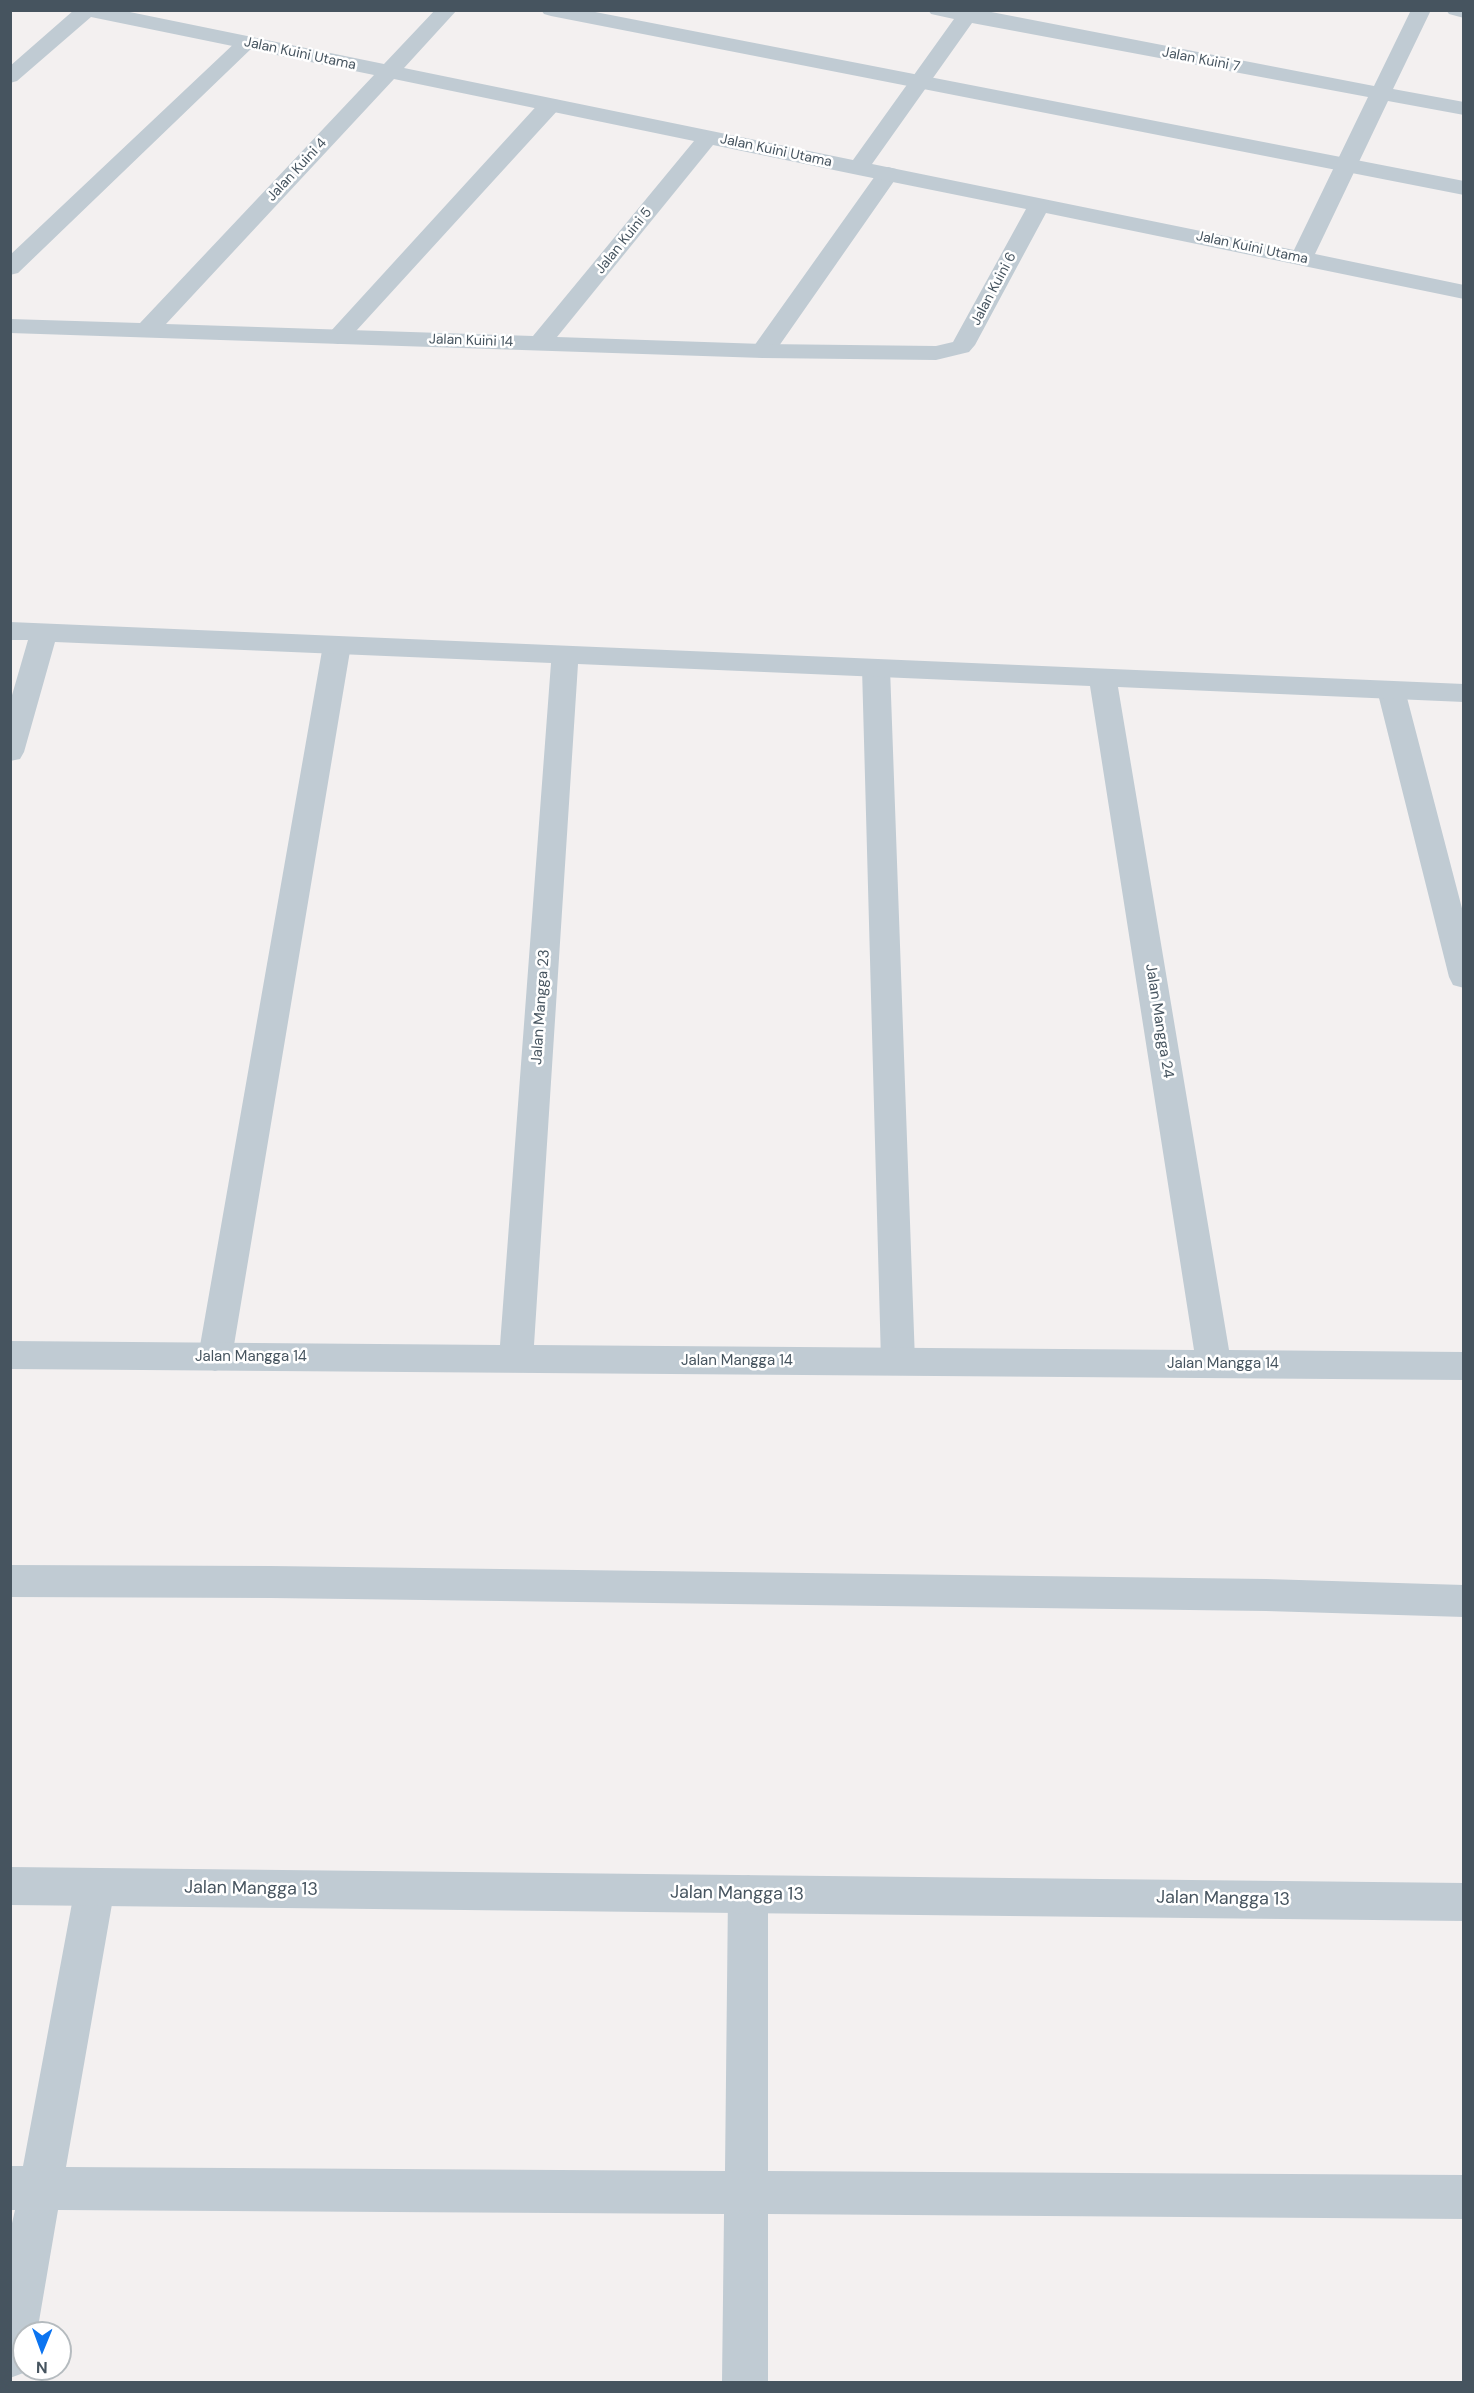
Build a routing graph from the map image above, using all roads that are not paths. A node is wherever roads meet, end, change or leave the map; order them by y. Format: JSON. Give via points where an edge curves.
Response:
{"nodes":[{"id":1,"x":87,"y":10,"type":"edge"},
{"id":2,"x":447,"y":10,"type":"edge"},
{"id":3,"x":551,"y":10,"type":"edge"},
{"id":4,"x":938,"y":10,"type":"edge"},
{"id":5,"x":1421,"y":10,"type":"edge"},
{"id":6,"x":1456,"y":10,"type":"edge"},
{"id":7,"x":1464,"y":12,"type":"edge"},
{"id":8,"x":969,"y":13,"type":"edge"},
{"id":9,"x":246,"y":43,"type":"junction"},
{"id":10,"x":389,"y":72,"type":"junction"},
{"id":11,"x":10,"y":77,"type":"edge"},
{"id":12,"x":920,"y":82,"type":"junction"},
{"id":13,"x":1381,"y":93,"type":"junction"},
{"id":14,"x":550,"y":105,"type":"junction"},
{"id":15,"x":1464,"y":109,"type":"edge"},
{"id":16,"x":708,"y":137,"type":"junction"},
{"id":17,"x":1346,"y":165,"type":"junction"},
{"id":18,"x":858,"y":168,"type":"junction"},
{"id":19,"x":888,"y":174,"type":"junction"},
{"id":20,"x":1464,"y":188,"type":"edge"},
{"id":21,"x":1039,"y":205,"type":"junction"},
{"id":22,"x":1301,"y":258,"type":"junction"},
{"id":23,"x":10,"y":268,"type":"edge"},
{"id":24,"x":1464,"y":292,"type":"edge"},
{"id":25,"x":10,"y":326,"type":"edge"},
{"id":26,"x":146,"y":331,"type":"junction"},
{"id":27,"x":338,"y":337,"type":"junction"},
{"id":28,"x":539,"y":344,"type":"junction"},
{"id":29,"x":763,"y":351,"type":"junction"},
{"id":30,"x":933,"y":353,"type":"joint"},
{"id":31,"x":10,"y":631,"type":"edge"},
{"id":32,"x":44,"y":633,"type":"junction"},
{"id":33,"x":337,"y":645,"type":"junction"},
{"id":34,"x":565,"y":655,"type":"junction"},
{"id":35,"x":876,"y":668,"type":"junction"},
{"id":36,"x":1103,"y":678,"type":"junction"},
{"id":37,"x":1391,"y":690,"type":"junction"},
{"id":38,"x":1464,"y":693,"type":"edge"},
{"id":39,"x":10,"y":752,"type":"edge"},
{"id":40,"x":1464,"y":977,"type":"edge"},
{"id":41,"x":10,"y":1355,"type":"edge"},
{"id":42,"x":215,"y":1357,"type":"junction"},
{"id":43,"x":516,"y":1359,"type":"junction"},
{"id":44,"x":898,"y":1361,"type":"junction"},
{"id":45,"x":1214,"y":1364,"type":"junction"},
{"id":46,"x":1464,"y":1366,"type":"edge"},
{"id":47,"x":10,"y":1581,"type":"edge"},
{"id":48,"x":1464,"y":1600,"type":"edge"},
{"id":49,"x":10,"y":1886,"type":"edge"},
{"id":50,"x":95,"y":1887,"type":"junction"},
{"id":51,"x":748,"y":1894,"type":"junction"},
{"id":52,"x":1464,"y":1902,"type":"edge"},
{"id":53,"x":26,"y":2188,"type":"edge"},
{"id":54,"x":746,"y":2193,"type":"junction"},
{"id":55,"x":1464,"y":2197,"type":"edge"},
{"id":56,"x":10,"y":2356,"type":"edge"},
{"id":57,"x":745,"y":2382,"type":"edge"}],
"edges":[{"from":1,"to":9,"type":"street","name":"Jalan Kuini Utama"},
{"from":1,"to":11,"type":"street"},
{"from":2,"to":10,"type":"street","name":"Jalan Kuini 4"},
{"from":3,"to":12,"type":"street"},
{"from":4,"to":8,"type":"street","name":"Jalan Kuini 7"},
{"from":5,"to":13,"type":"street"},
{"from":6,"to":7,"type":"street"},
{"from":8,"to":12,"type":"street"},
{"from":8,"to":13,"type":"street","name":"Jalan Kuini 7"},
{"from":9,"to":10,"type":"street","name":"Jalan Kuini Utama"},
{"from":9,"to":23,"type":"street"},
{"from":10,"to":14,"type":"street","name":"Jalan Kuini Utama"},
{"from":10,"to":26,"type":"street","name":"Jalan Kuini 4"},
{"from":12,"to":17,"type":"street"},
{"from":12,"to":18,"type":"street"},
{"from":13,"to":15,"type":"street","name":"Jalan Kuini 7"},
{"from":13,"to":17,"type":"street"},
{"from":14,"to":16,"type":"street","name":"Jalan Kuini Utama"},
{"from":14,"to":27,"type":"street"},
{"from":16,"to":18,"type":"street","name":"Jalan Kuini Utama"},
{"from":16,"to":28,"type":"street","name":"Jalan Kuini 5"},
{"from":17,"to":20,"type":"street"},
{"from":17,"to":22,"type":"street"},
{"from":18,"to":19,"type":"street","name":"Jalan Kuini Utama"},
{"from":19,"to":21,"type":"street","name":"Jalan Kuini Utama"},
{"from":19,"to":29,"type":"street"},
{"from":21,"to":22,"type":"street","name":"Jalan Kuini Utama"},
{"from":21,"to":30,"type":"street","name":"Jalan Kuini 6","via":[[967,340],[950,351]]},
{"from":22,"to":24,"type":"street","name":"Jalan Kuini Utama"},
{"from":25,"to":26,"type":"street","name":"Jalan Kuini 14"},
{"from":26,"to":27,"type":"street","name":"Jalan Kuini 14"},
{"from":27,"to":28,"type":"street","name":"Jalan Kuini 14"},
{"from":28,"to":29,"type":"street","name":"Jalan Kuini 14"},
{"from":29,"to":30,"type":"street","name":"Jalan Kuini 14"},
{"from":31,"to":32,"type":"street"},
{"from":32,"to":33,"type":"street"},
{"from":32,"to":39,"type":"street"},
{"from":33,"to":34,"type":"street"},
{"from":33,"to":42,"type":"street"},
{"from":34,"to":35,"type":"street"},
{"from":34,"to":43,"type":"street","name":"Jalan Mangga 23"},
{"from":35,"to":36,"type":"street"},
{"from":35,"to":44,"type":"street"},
{"from":36,"to":37,"type":"street"},
{"from":36,"to":45,"type":"street","name":"Jalan Mangga 24"},
{"from":37,"to":38,"type":"street"},
{"from":37,"to":40,"type":"street"},
{"from":41,"to":42,"type":"street","name":"Jalan Mangga 14"},
{"from":42,"to":43,"type":"street","name":"Jalan Mangga 14"},
{"from":43,"to":44,"type":"street","name":"Jalan Mangga 14"},
{"from":44,"to":45,"type":"street","name":"Jalan Mangga 14"},
{"from":45,"to":46,"type":"street","name":"Jalan Mangga 14"},
{"from":47,"to":48,"type":"street"},
{"from":49,"to":50,"type":"street","name":"Jalan Mangga 13"},
{"from":50,"to":51,"type":"street","name":"Jalan Mangga 13"},
{"from":50,"to":53,"type":"street"},
{"from":51,"to":52,"type":"street","name":"Jalan Mangga 13"},
{"from":51,"to":54,"type":"street"},
{"from":53,"to":54,"type":"street"},
{"from":53,"to":56,"type":"street"},
{"from":54,"to":55,"type":"street"},
{"from":54,"to":57,"type":"street"}]}
